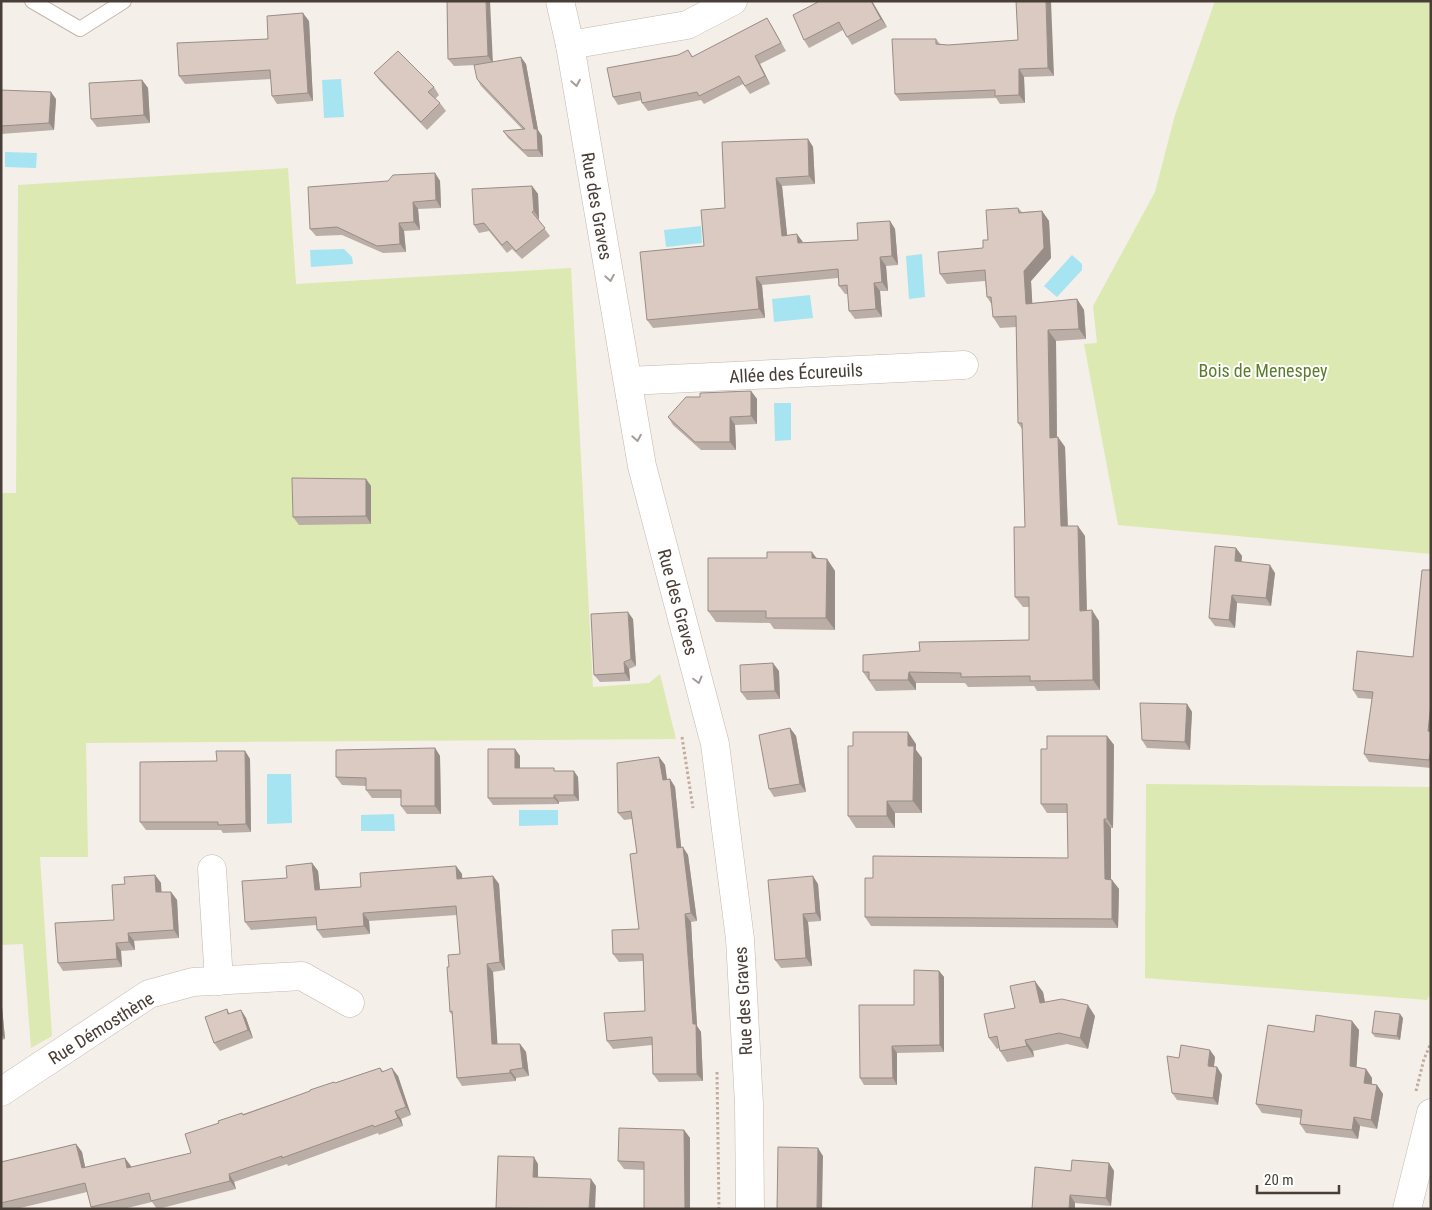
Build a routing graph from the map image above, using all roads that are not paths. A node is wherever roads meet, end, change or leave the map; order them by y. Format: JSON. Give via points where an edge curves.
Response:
{"nodes":[{"id":1,"x":32,"y":1,"type":"edge"},
{"id":2,"x":124,"y":1,"type":"edge"},
{"id":3,"x":560,"y":1,"type":"edge"},
{"id":4,"x":733,"y":1,"type":"edge"},
{"id":5,"x":570,"y":45,"type":"junction"},
{"id":6,"x":964,"y":365,"type":"dead end"},
{"id":7,"x":628,"y":382,"type":"junction"},
{"id":8,"x":212,"y":869,"type":"dead end"},
{"id":9,"x":219,"y":980,"type":"junction"},
{"id":10,"x":350,"y":1002,"type":"dead end"},
{"id":11,"x":1,"y":1092,"type":"edge"},
{"id":12,"x":1431,"y":1113,"type":"edge"},
{"id":13,"x":750,"y":1209,"type":"edge"},
{"id":14,"x":1407,"y":1209,"type":"edge"}],
"edges":[{"from":1,"to":2,"type":"lane","via":[[80,30]]},
{"from":3,"to":5,"type":"street","name":"Rue des Graves"},
{"from":4,"to":5,"type":"street","via":[[688,25]]},
{"from":5,"to":7,"type":"street","name":"Rue des Graves","one_way":true},
{"from":6,"to":7,"type":"street","name":"Allée des Écureuils"},
{"from":7,"to":13,"type":"street","name":"Rue des Graves","one_way":true,"via":[[642,466],[715,744],[740,939],[749,1104]]},
{"from":8,"to":9,"type":"street"},
{"from":9,"to":10,"type":"street","name":"Rue Démosthène","via":[[302,976]]},
{"from":9,"to":11,"type":"street","name":"Rue Démosthène","via":[[193,982],[148,994]]},
{"from":12,"to":14,"type":"street"}]}
